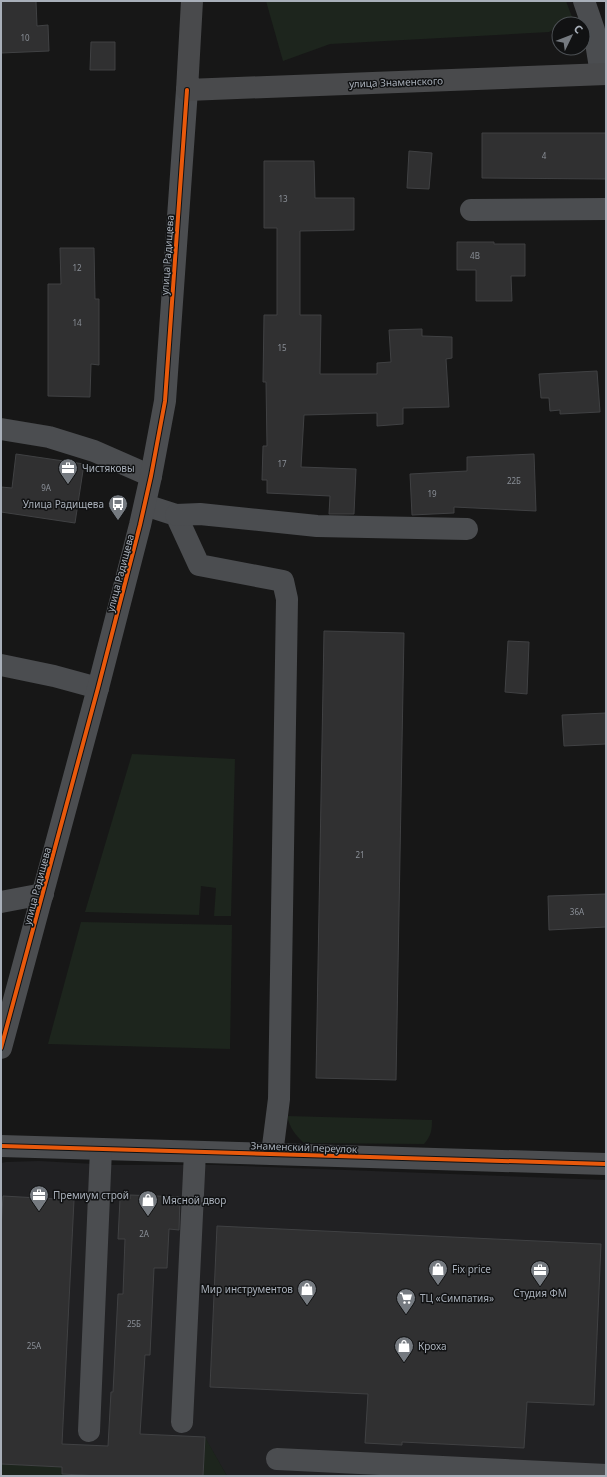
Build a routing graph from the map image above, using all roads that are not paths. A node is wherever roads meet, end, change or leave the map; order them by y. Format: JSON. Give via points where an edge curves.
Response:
{"nodes":[{"id":1,"x":192,"y":1,"type":"edge"},
{"id":2,"x":584,"y":1,"type":"edge"},
{"id":3,"x":603,"y":74,"type":"edge"},
{"id":4,"x":187,"y":90,"type":"junction"},
{"id":5,"x":606,"y":209,"type":"edge"},
{"id":6,"x":471,"y":210,"type":"dead end"},
{"id":7,"x":1,"y":429,"type":"edge"},
{"id":8,"x":151,"y":476,"type":"junction"},
{"id":9,"x":145,"y":506,"type":"junction"},
{"id":10,"x":176,"y":514,"type":"junction"},
{"id":11,"x":467,"y":530,"type":"dead end"},
{"id":12,"x":1,"y":665,"type":"edge"},
{"id":13,"x":98,"y":688,"type":"junction"},
{"id":14,"x":43,"y":894,"type":"junction"},
{"id":15,"x":1,"y":902,"type":"edge"},
{"id":16,"x":1,"y":1048,"type":"edge"},
{"id":17,"x":1,"y":1146,"type":"edge"},
{"id":18,"x":101,"y":1149,"type":"junction"},
{"id":19,"x":195,"y":1152,"type":"junction"},
{"id":20,"x":272,"y":1154,"type":"junction"},
{"id":21,"x":606,"y":1164,"type":"edge"},
{"id":22,"x":182,"y":1422,"type":"dead end"},
{"id":23,"x":89,"y":1430,"type":"dead end"},
{"id":24,"x":277,"y":1459,"type":"dead end"},
{"id":25,"x":606,"y":1475,"type":"edge"}],
"edges":[{"from":1,"to":4,"type":"main road","name":"улица Радищева"},
{"from":2,"to":3,"type":"street","via":[[594,30]]},
{"from":3,"to":4,"type":"main road","name":"улица Знаменского"},
{"from":4,"to":8,"type":"street","name":"улица Радищева","via":[[165,401]]},
{"from":5,"to":6,"type":"street"},
{"from":7,"to":8,"type":"street","via":[[49,437],[94,451]]},
{"from":8,"to":9,"type":"street","name":"улица Радищева"},
{"from":9,"to":10,"type":"street"},
{"from":9,"to":13,"type":"street","name":"улица Радищева"},
{"from":10,"to":11,"type":"street","via":[[200,514],[317,526]]},
{"from":10,"to":20,"type":"street","via":[[199,565],[283,581],[287,599],[279,1099]]},
{"from":12,"to":13,"type":"street"},
{"from":13,"to":14,"type":"street","name":"улица Радищева"},
{"from":14,"to":15,"type":"street"},
{"from":14,"to":16,"type":"street","name":"улица Радищева"},
{"from":17,"to":18,"type":"street","name":"Знаменский переулок"},
{"from":18,"to":19,"type":"street","name":"Знаменский переулок"},
{"from":18,"to":23,"type":"street"},
{"from":19,"to":20,"type":"street","name":"Знаменский переулок"},
{"from":19,"to":22,"type":"street"},
{"from":20,"to":21,"type":"street","name":"Знаменский переулок"},
{"from":24,"to":25,"type":"street"}]}
